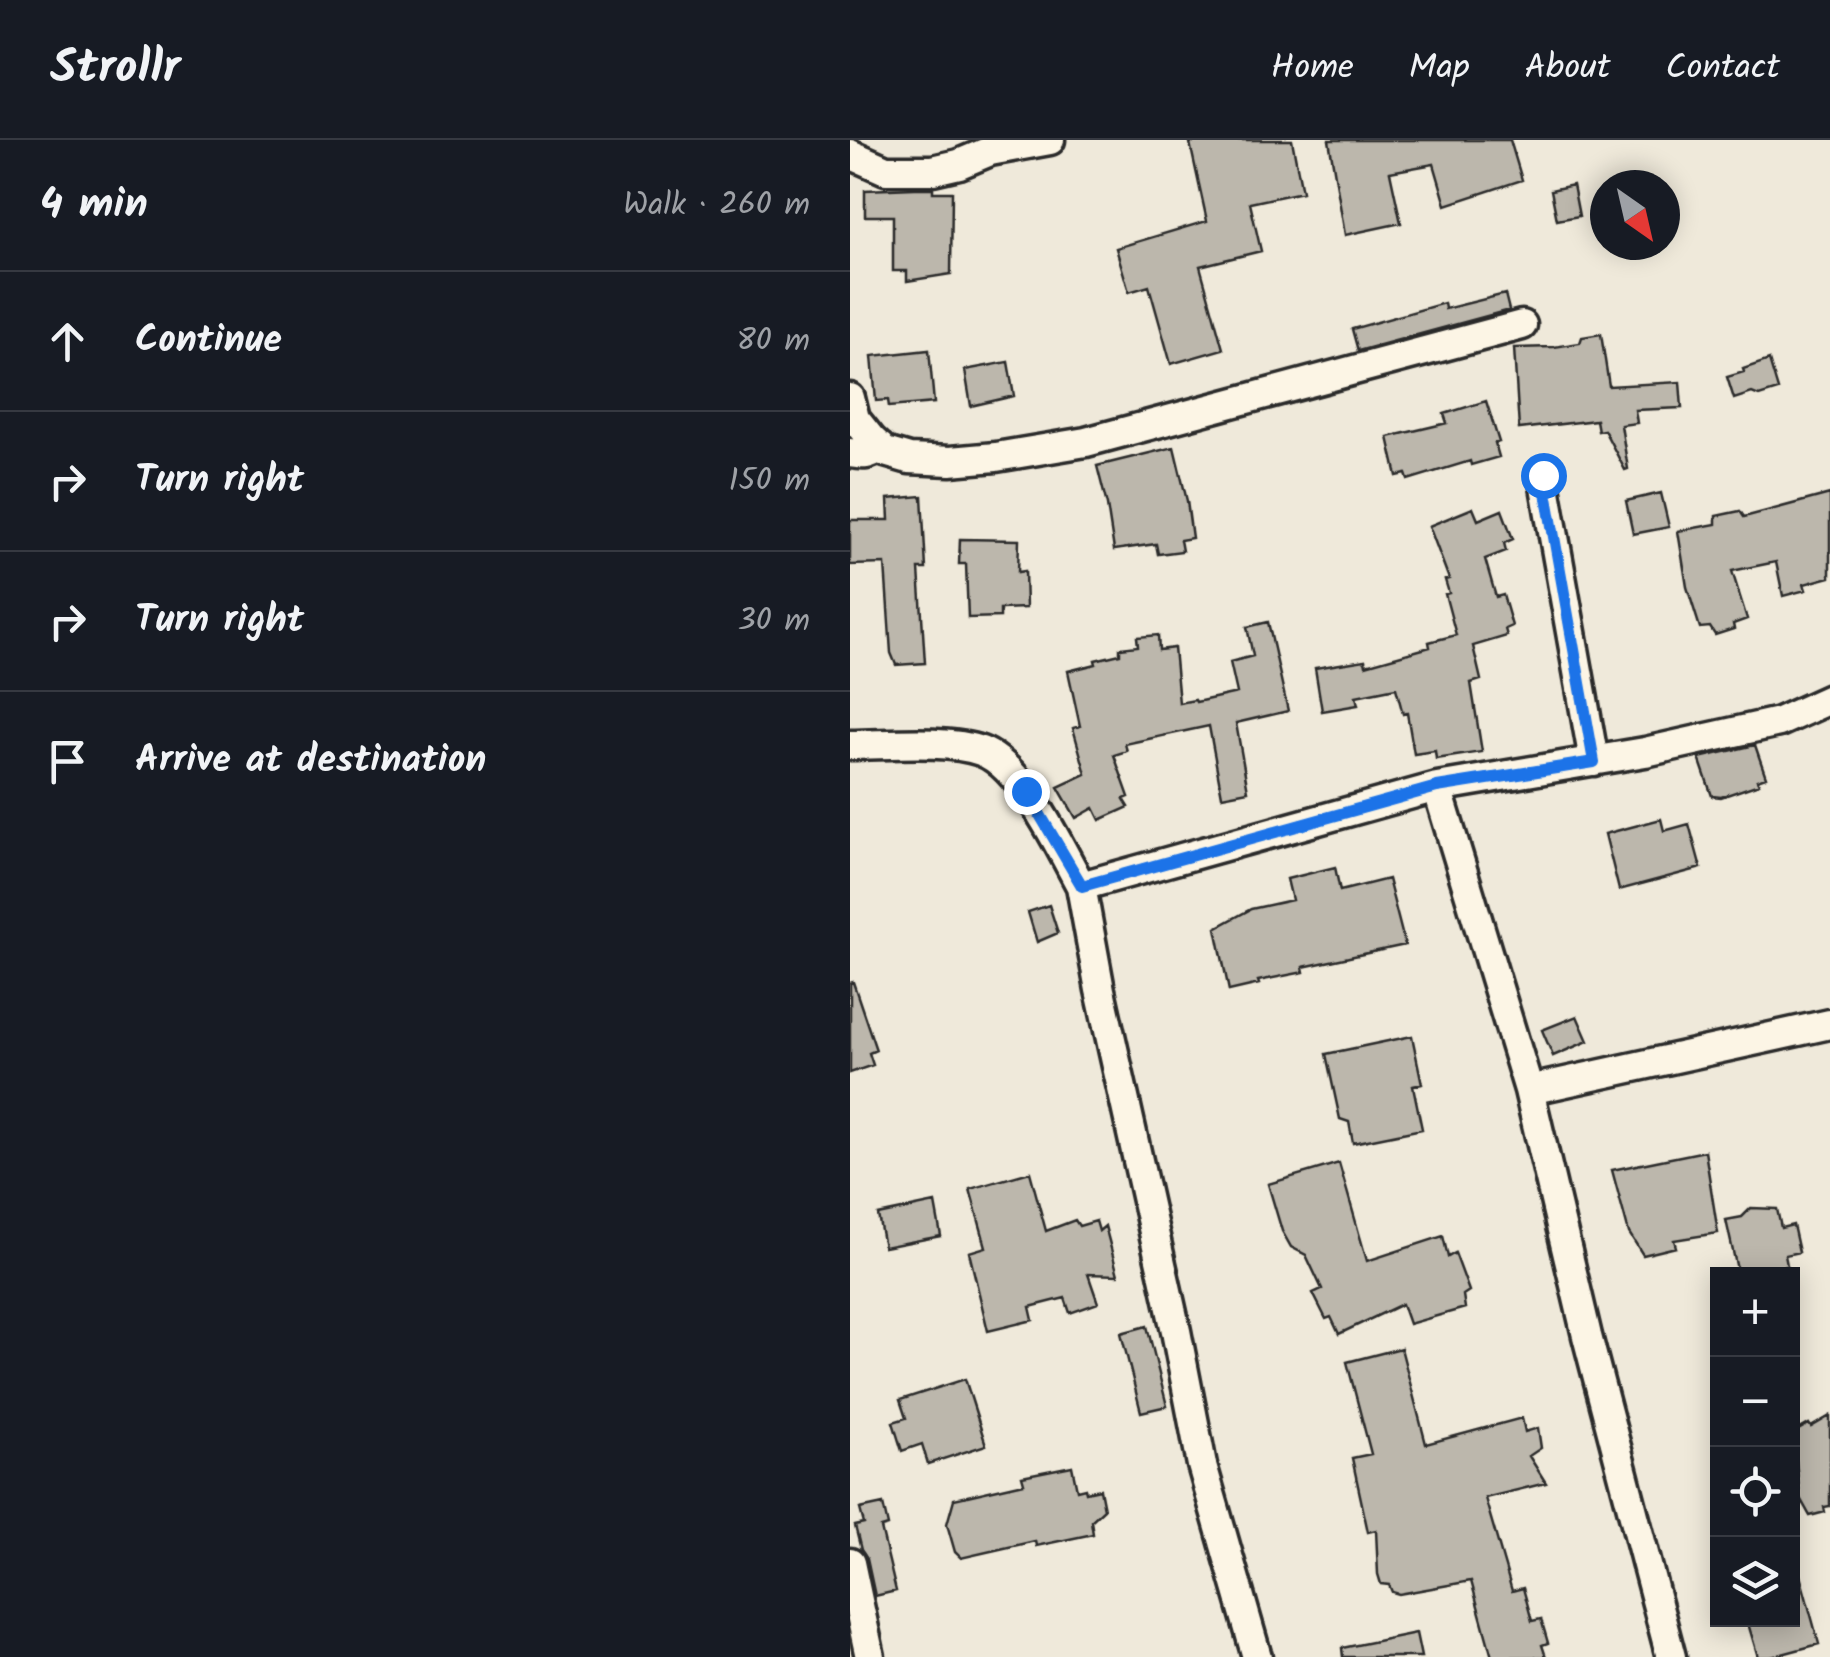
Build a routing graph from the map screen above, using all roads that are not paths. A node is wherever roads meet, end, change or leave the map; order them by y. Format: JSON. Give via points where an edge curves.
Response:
{"nodes":[{"id":1,"x":1050,"y":140,"type":"edge"},
{"id":2,"x":850,"y":154,"type":"edge"},
{"id":3,"x":1522,"y":324,"type":"dead end"},
{"id":4,"x":850,"y":398,"type":"edge"},
{"id":5,"x":880,"y":448,"type":"junction"},
{"id":6,"x":850,"y":453,"type":"edge"},
{"id":7,"x":1543,"y":475,"type":"dead end"},
{"id":8,"x":1830,"y":699,"type":"edge"},
{"id":9,"x":850,"y":746,"type":"edge"},
{"id":10,"x":1594,"y":762,"type":"junction"},
{"id":11,"x":1437,"y":787,"type":"junction"},
{"id":12,"x":1082,"y":886,"type":"junction"},
{"id":13,"x":1828,"y":1033,"type":"edge"},
{"id":14,"x":1530,"y":1090,"type":"junction"},
{"id":15,"x":850,"y":1563,"type":"edge"},
{"id":16,"x":870,"y":1657,"type":"edge"},
{"id":17,"x":1256,"y":1657,"type":"edge"},
{"id":18,"x":1671,"y":1657,"type":"edge"}],
"edges":[{"from":1,"to":2,"type":"street","via":[[932,170],[886,170]]},
{"from":3,"to":5,"type":"street","via":[[1086,442],[950,461],[909,459]]},
{"from":4,"to":5,"type":"street","via":[[854,419]]},
{"from":5,"to":6,"type":"street"},
{"from":7,"to":10,"type":"street"},
{"from":8,"to":10,"type":"street","via":[[1779,722]]},
{"from":9,"to":12,"type":"street","via":[[937,744],[982,752],[1006,766]]},
{"from":10,"to":11,"type":"street"},
{"from":11,"to":12,"type":"street"},
{"from":11,"to":14,"type":"street"},
{"from":12,"to":17,"type":"street","via":[[1202,1466]]},
{"from":13,"to":14,"type":"street"},
{"from":14,"to":18,"type":"street"},
{"from":15,"to":16,"type":"street"}]}
